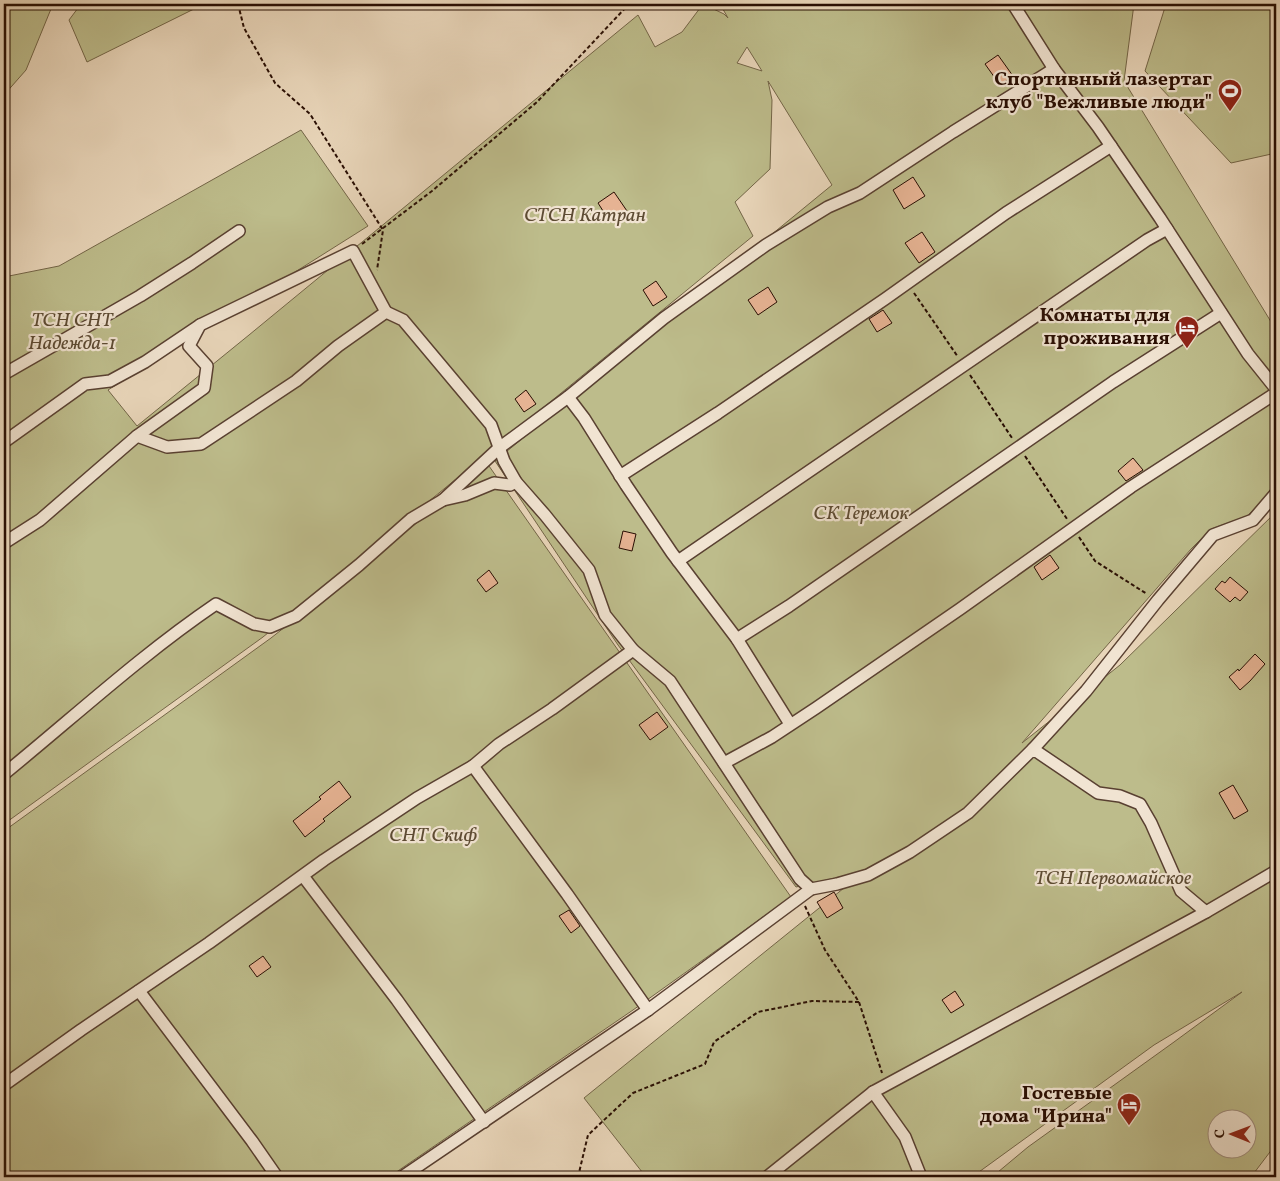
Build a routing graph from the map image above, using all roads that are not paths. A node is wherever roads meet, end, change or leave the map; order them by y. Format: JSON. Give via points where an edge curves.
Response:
{"nodes":[{"id":1,"x":1013,"y":4,"type":"edge"},
{"id":2,"x":1054,"y":69,"type":"junction"},
{"id":3,"x":1111,"y":146,"type":"junction"},
{"id":4,"x":1167,"y":228,"type":"junction"},
{"id":5,"x":239,"y":231,"type":"dead end"},
{"id":6,"x":386,"y":312,"type":"junction"},
{"id":7,"x":1221,"y":313,"type":"junction"},
{"id":8,"x":200,"y":325,"type":"junction"},
{"id":9,"x":4,"y":374,"type":"edge"},
{"id":10,"x":1276,"y":389,"type":"edge"},
{"id":11,"x":1276,"y":393,"type":"edge"},
{"id":12,"x":568,"y":397,"type":"junction"},
{"id":13,"x":136,"y":436,"type":"junction"},
{"id":14,"x":4,"y":442,"type":"edge"},
{"id":15,"x":499,"y":448,"type":"junction"},
{"id":16,"x":620,"y":476,"type":"junction"},
{"id":17,"x":516,"y":482,"type":"junction"},
{"id":18,"x":1276,"y":493,"type":"edge"},
{"id":19,"x":442,"y":500,"type":"junction"},
{"id":20,"x":4,"y":543,"type":"edge"},
{"id":21,"x":678,"y":561,"type":"junction"},
{"id":22,"x":737,"y":639,"type":"junction"},
{"id":23,"x":634,"y":650,"type":"junction"},
{"id":24,"x":790,"y":724,"type":"junction"},
{"id":25,"x":1033,"y":749,"type":"junction"},
{"id":26,"x":724,"y":763,"type":"junction"},
{"id":27,"x":474,"y":766,"type":"junction"},
{"id":28,"x":4,"y":774,"type":"edge"},
{"id":29,"x":1276,"y":871,"type":"edge"},
{"id":30,"x":303,"y":876,"type":"junction"},
{"id":31,"x":811,"y":889,"type":"junction"},
{"id":32,"x":1206,"y":912,"type":"junction"},
{"id":33,"x":139,"y":991,"type":"junction"},
{"id":34,"x":648,"y":1010,"type":"junction"},
{"id":35,"x":4,"y":1085,"type":"edge"},
{"id":36,"x":873,"y":1092,"type":"junction"},
{"id":37,"x":484,"y":1122,"type":"junction"},
{"id":38,"x":277,"y":1177,"type":"edge"},
{"id":39,"x":402,"y":1177,"type":"edge"},
{"id":40,"x":766,"y":1177,"type":"edge"},
{"id":41,"x":921,"y":1177,"type":"edge"}],
"edges":[{"from":1,"to":2,"type":"lane"},
{"from":2,"to":3,"type":"lane"},
{"from":2,"to":12,"type":"lane","via":[[860,194],[828,207],[766,245],[664,318]]},
{"from":3,"to":4,"type":"lane"},
{"from":3,"to":16,"type":"lane","via":[[1006,213],[718,413]]},
{"from":4,"to":7,"type":"lane"},
{"from":4,"to":21,"type":"lane"},
{"from":5,"to":9,"type":"lane","via":[[140,296]]},
{"from":6,"to":8,"type":"lane","via":[[353,251]]},
{"from":6,"to":13,"type":"lane","via":[[296,381],[201,444],[167,447]]},
{"from":6,"to":15,"type":"lane","via":[[403,320],[491,425]]},
{"from":7,"to":10,"type":"lane"},
{"from":7,"to":22,"type":"lane","via":[[1113,382],[790,606]]},
{"from":8,"to":13,"type":"lane","via":[[190,346],[207,366],[204,388]]},
{"from":8,"to":14,"type":"lane","via":[[110,381],[85,384]]},
{"from":11,"to":24,"type":"lane","via":[[1132,487]]},
{"from":12,"to":15,"type":"lane"},
{"from":12,"to":16,"type":"lane"},
{"from":13,"to":20,"type":"lane","via":[[40,520]]},
{"from":15,"to":17,"type":"lane"},
{"from":15,"to":19,"type":"lane"},
{"from":16,"to":21,"type":"lane"},
{"from":17,"to":19,"type":"lane","via":[[510,485],[494,483]]},
{"from":17,"to":23,"type":"lane","via":[[589,570],[605,615]]},
{"from":18,"to":25,"type":"lane","via":[[1253,520],[1213,535],[1086,691]]},
{"from":19,"to":28,"type":"lane","via":[[411,519],[296,616],[270,627],[254,624],[216,604],[92,699]]},
{"from":21,"to":22,"type":"lane"},
{"from":22,"to":24,"type":"lane"},
{"from":23,"to":26,"type":"lane","via":[[670,681]]},
{"from":23,"to":27,"type":"lane","via":[[499,744]]},
{"from":24,"to":26,"type":"lane"},
{"from":25,"to":31,"type":"lane","via":[[968,812],[910,852],[868,875]]},
{"from":25,"to":32,"type":"lane","via":[[1098,793],[1120,796],[1140,804],[1180,891]]},
{"from":26,"to":31,"type":"lane","via":[[800,879]]},
{"from":27,"to":30,"type":"lane","via":[[417,798]]},
{"from":27,"to":34,"type":"lane"},
{"from":29,"to":32,"type":"lane"},
{"from":30,"to":33,"type":"lane"},
{"from":30,"to":37,"type":"lane","via":[[398,1000]]},
{"from":31,"to":34,"type":"lane"},
{"from":32,"to":36,"type":"lane"},
{"from":33,"to":35,"type":"lane"},
{"from":33,"to":38,"type":"lane"},
{"from":34,"to":37,"type":"lane"},
{"from":36,"to":40,"type":"lane"},
{"from":36,"to":41,"type":"lane","via":[[905,1137]]},
{"from":37,"to":39,"type":"lane"}]}
